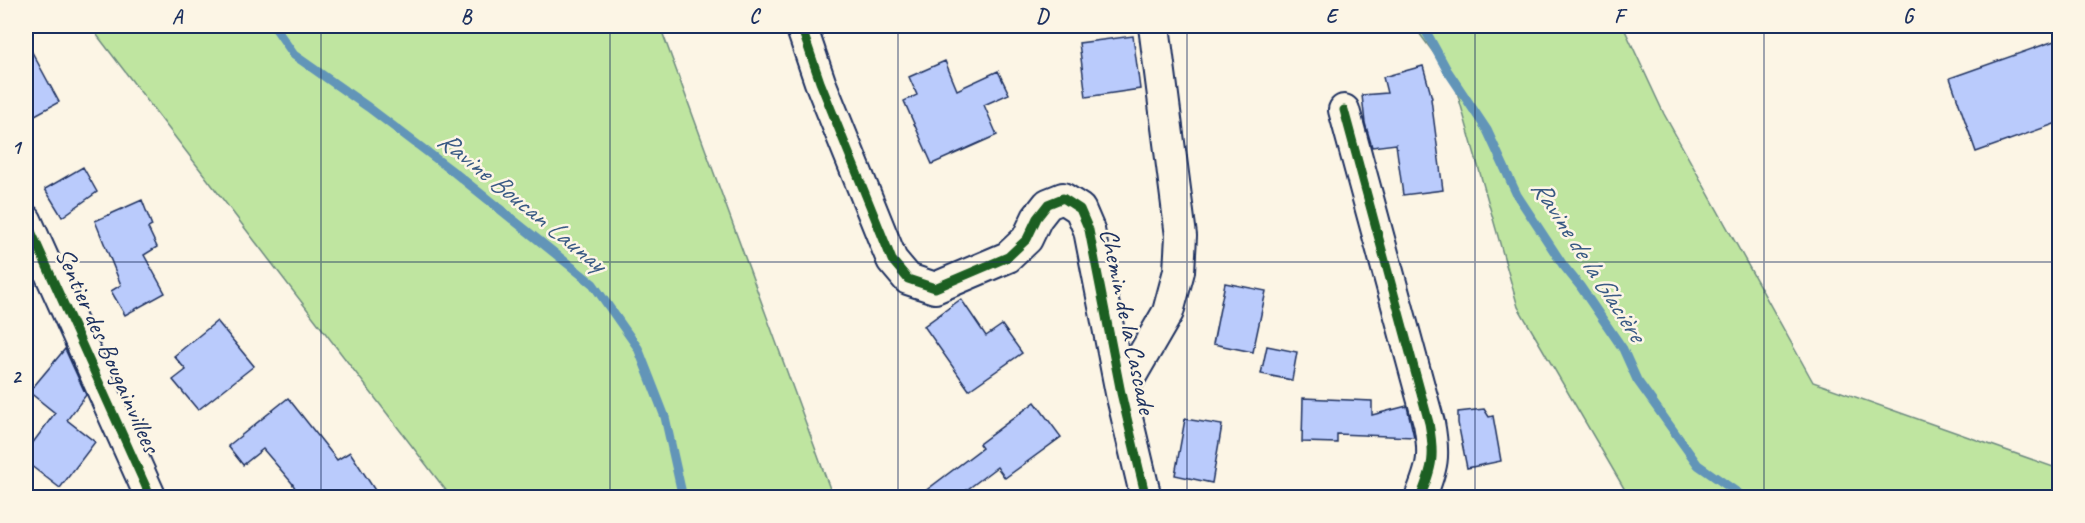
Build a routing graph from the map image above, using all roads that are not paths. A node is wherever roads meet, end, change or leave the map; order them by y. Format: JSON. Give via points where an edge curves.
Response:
{"nodes":[{"id":1,"x":801,"y":26,"type":"edge"},
{"id":2,"x":1154,"y":26,"type":"edge"},
{"id":3,"x":1344,"y":110,"type":"dead end"},
{"id":4,"x":26,"y":220,"type":"edge"},
{"id":5,"x":1121,"y":393,"type":"junction"},
{"id":6,"x":152,"y":498,"type":"edge"},
{"id":7,"x":1146,"y":498,"type":"edge"},
{"id":8,"x":1420,"y":498,"type":"edge"}],
"edges":[{"from":1,"to":5,"type":"street","name":"Chemin de la Cascade","via":[[892,260],[908,279],[936,288],[1008,257],[1027,239],[1036,218],[1048,204],[1063,198],[1080,209],[1089,230]]},
{"from":2,"to":5,"type":"street","name":"Chemin de la Cascade","via":[[1181,236],[1179,271],[1168,312]]},
{"from":3,"to":8,"type":"street","via":[[1429,423],[1434,450]]},
{"from":4,"to":6,"type":"street","name":"Sentier des Bougainvillees"},
{"from":5,"to":7,"type":"street","name":"Chemin de la Cascade"}]}
